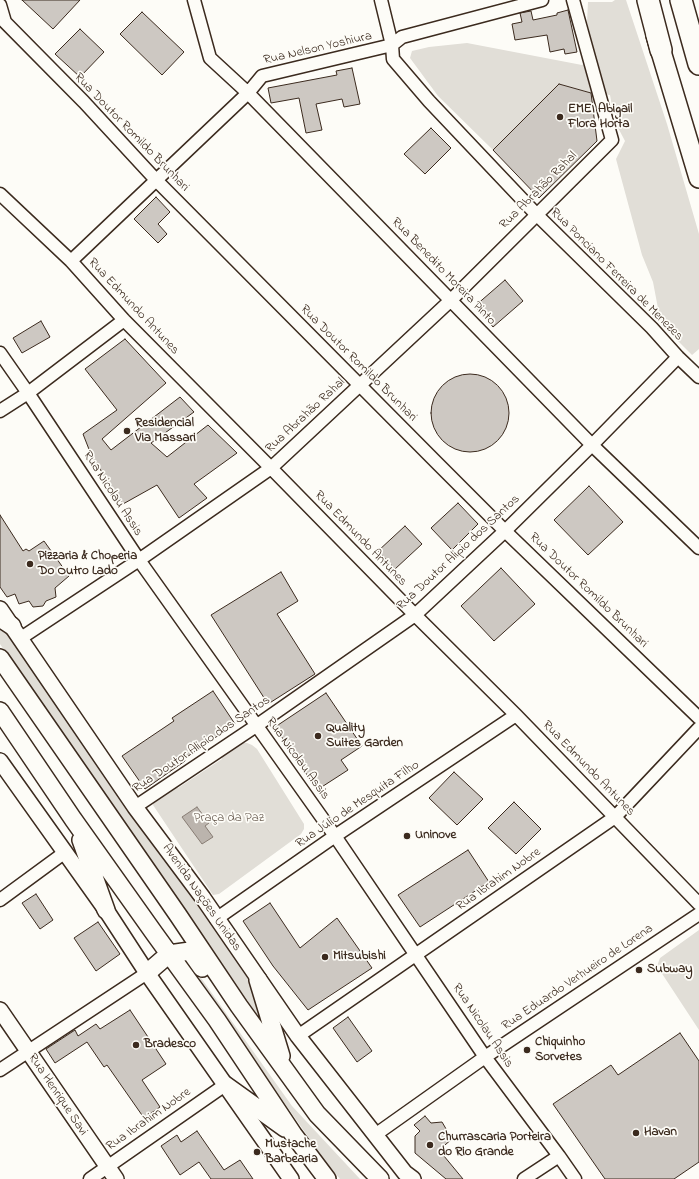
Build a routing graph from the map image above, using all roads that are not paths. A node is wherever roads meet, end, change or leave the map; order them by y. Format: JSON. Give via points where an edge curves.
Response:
{"nodes":[{"id":1,"x":194,"y":0,"type":"edge"},
{"id":2,"x":381,"y":0,"type":"edge"},
{"id":3,"x":542,"y":0,"type":"edge"},
{"id":4,"x":573,"y":0,"type":"edge"},
{"id":5,"x":644,"y":0,"type":"edge"},
{"id":6,"x":648,"y":0,"type":"edge"},
{"id":7,"x":680,"y":0,"type":"edge"},
{"id":8,"x":0,"y":5,"type":"edge"},
{"id":9,"x":3,"y":19,"type":"edge"},
{"id":10,"x":392,"y":45,"type":"junction"},
{"id":11,"x":661,"y":50,"type":"junction"},
{"id":12,"x":699,"y":64,"type":"edge"},
{"id":13,"x":248,"y":93,"type":"junction"},
{"id":14,"x":699,"y":178,"type":"edge"},
{"id":15,"x":156,"y":180,"type":"junction"},
{"id":16,"x":0,"y":194,"type":"edge"},
{"id":17,"x":536,"y":214,"type":"junction"},
{"id":18,"x":71,"y":261,"type":"junction"},
{"id":19,"x":451,"y":300,"type":"junction"},
{"id":20,"x":124,"y":320,"type":"junction"},
{"id":21,"x":0,"y":353,"type":"edge"},
{"id":22,"x":678,"y":357,"type":"junction"},
{"id":23,"x":699,"y":377,"type":"edge"},
{"id":24,"x":360,"y":385,"type":"junction"},
{"id":25,"x":28,"y":392,"type":"junction"},
{"id":26,"x":0,"y":411,"type":"edge"},
{"id":27,"x":592,"y":445,"type":"junction"},
{"id":28,"x":271,"y":468,"type":"junction"},
{"id":29,"x":505,"y":531,"type":"junction"},
{"id":30,"x":699,"y":548,"type":"edge"},
{"id":31,"x":139,"y":560,"type":"junction"},
{"id":32,"x":0,"y":608,"type":"edge"},
{"id":33,"x":415,"y":615,"type":"junction"},
{"id":34,"x":11,"y":628,"type":"edge"},
{"id":35,"x":0,"y":658,"type":"edge"},
{"id":36,"x":0,"y":711,"type":"edge"},
{"id":37,"x":516,"y":715,"type":"junction"},
{"id":38,"x":699,"y":718,"type":"edge"},
{"id":39,"x":256,"y":726,"type":"junction"},
{"id":40,"x":699,"y":728,"type":"edge"},
{"id":41,"x":0,"y":761,"type":"edge"},
{"id":42,"x":135,"y":807,"type":"junction"},
{"id":43,"x":615,"y":817,"type":"junction"},
{"id":44,"x":73,"y":819,"type":"junction"},
{"id":45,"x":335,"y":836,"type":"junction"},
{"id":46,"x":64,"y":853,"type":"junction"},
{"id":47,"x":0,"y":900,"type":"edge"},
{"id":48,"x":699,"y":904,"type":"edge"},
{"id":49,"x":106,"y":910,"type":"junction"},
{"id":50,"x":699,"y":914,"type":"edge"},
{"id":51,"x":216,"y":919,"type":"junction"},
{"id":52,"x":169,"y":954,"type":"junction"},
{"id":53,"x":416,"y":955,"type":"junction"},
{"id":54,"x":147,"y":972,"type":"junction"},
{"id":55,"x":258,"y":980,"type":"junction"},
{"id":56,"x":239,"y":1006,"type":"junction"},
{"id":57,"x":0,"y":1010,"type":"edge"},
{"id":58,"x":298,"y":1036,"type":"junction"},
{"id":59,"x":27,"y":1051,"type":"junction"},
{"id":60,"x":485,"y":1057,"type":"junction"},
{"id":61,"x":284,"y":1067,"type":"junction"},
{"id":62,"x":0,"y":1070,"type":"edge"},
{"id":63,"x":225,"y":1085,"type":"junction"},
{"id":64,"x":293,"y":1134,"type":"junction"},
{"id":65,"x":375,"y":1135,"type":"junction"},
{"id":66,"x":559,"y":1156,"type":"junction"},
{"id":67,"x":111,"y":1173,"type":"edge"},
{"id":68,"x":90,"y":1179,"type":"edge"},
{"id":69,"x":291,"y":1179,"type":"edge"},
{"id":70,"x":327,"y":1179,"type":"edge"},
{"id":71,"x":380,"y":1179,"type":"edge"},
{"id":72,"x":413,"y":1179,"type":"edge"},
{"id":73,"x":524,"y":1179,"type":"edge"},
{"id":74,"x":575,"y":1179,"type":"edge"}],
"edges":[{"from":1,"to":13,"type":"street","name":"Rua Benedito Moreira Pinto","via":[[210,58]]},
{"from":2,"to":10,"type":"street","name":"Rua Ponciano Ferreira de Menezes"},
{"from":3,"to":10,"type":"street","name":"Rua Nelson Yoshiura","via":[[402,37]]},
{"from":4,"to":17,"type":"street","name":"Rua Abrahão Rahal","via":[[612,140]]},
{"from":5,"to":11,"type":"highway"},
{"from":6,"to":11,"type":"highway"},
{"from":7,"to":12,"type":"highway"},
{"from":8,"to":9,"type":"street"},
{"from":9,"to":15,"type":"street","name":"Rua Doutor Romildo Brunhari"},
{"from":10,"to":13,"type":"street","name":"Rua Nelson Yoshiura","via":[[262,76]]},
{"from":10,"to":17,"type":"street","name":"Rua Ponciano Ferreira de Menezes","via":[[393,59],[429,101]]},
{"from":11,"to":14,"type":"highway"},
{"from":13,"to":15,"type":"street","name":"Rua Nelson Yoshiura"},
{"from":13,"to":19,"type":"street","name":"Rua Benedito Moreira Pinto"},
{"from":15,"to":18,"type":"street","name":"Rua Nelson Yoshiura"},
{"from":15,"to":24,"type":"street","name":"Rua Doutor Romildo Brunhari"},
{"from":16,"to":18,"type":"street","name":"Rua Edmundo Antunes"},
{"from":17,"to":19,"type":"street","name":"Rua Abrahão Rahal"},
{"from":17,"to":22,"type":"street","name":"Rua Ponciano Ferreira de Menezes"},
{"from":18,"to":20,"type":"street","name":"Rua Edmundo Antunes"},
{"from":19,"to":24,"type":"street","name":"Rua Abrahão Rahal"},
{"from":19,"to":27,"type":"street","name":"Rua Benedito Moreira Pinto"},
{"from":20,"to":25,"type":"street"},
{"from":20,"to":28,"type":"street","name":"Rua Edmundo Antunes"},
{"from":21,"to":25,"type":"street","name":"Rua Nicolau Assis"},
{"from":22,"to":23,"type":"street","name":"Rua Ponciano Ferreira de Menezes"},
{"from":22,"to":27,"type":"street","name":"Rua Doutor Alipio dos Santos"},
{"from":24,"to":28,"type":"street","name":"Rua Abrahão Rahal"},
{"from":24,"to":29,"type":"street","name":"Rua Doutor Romildo Brunhari"},
{"from":25,"to":26,"type":"street"},
{"from":25,"to":31,"type":"street","name":"Rua Nicolau Assis"},
{"from":27,"to":29,"type":"street","name":"Rua Doutor Alipio dos Santos"},
{"from":27,"to":30,"type":"street","name":"Rua Benedito Moreira Pinto"},
{"from":28,"to":31,"type":"street","name":"Rua Abrahão Rahal"},
{"from":28,"to":33,"type":"street","name":"Rua Edmundo Antunes"},
{"from":29,"to":33,"type":"street","name":"Rua Doutor Alipio dos Santos"},
{"from":29,"to":38,"type":"street","name":"Rua Doutor Romildo Brunhari"},
{"from":31,"to":34,"type":"street","name":"Rua Abrahão Rahal"},
{"from":31,"to":39,"type":"street","name":"Rua Nicolau Assis"},
{"from":32,"to":34,"type":"street","name":"Avenida Nações Unidas"},
{"from":33,"to":37,"type":"street","name":"Rua Edmundo Antunes"},
{"from":33,"to":39,"type":"street","name":"Rua Doutor Alipio dos Santos"},
{"from":34,"to":42,"type":"street","name":"Avenida Nações Unidas"},
{"from":35,"to":56,"type":"main road"},
{"from":36,"to":44,"type":"main road"},
{"from":37,"to":43,"type":"street","name":"Rua Edmundo Antunes"},
{"from":37,"to":45,"type":"street","name":"Rua Júlio de Mesquita Filho"},
{"from":39,"to":42,"type":"street","name":"Rua Doutor Alipio dos Santos"},
{"from":39,"to":45,"type":"street","name":"Rua Nicolau Assis"},
{"from":40,"to":43,"type":"street","name":"Rua Ibrahim Nobre"},
{"from":41,"to":46,"type":"street"},
{"from":42,"to":51,"type":"street","name":"Avenida Nações Unidas"},
{"from":43,"to":48,"type":"street","name":"Rua Edmundo Antunes"},
{"from":43,"to":53,"type":"street","name":"Rua Ibrahim Nobre"},
{"from":44,"to":49,"type":"main road"},
{"from":44,"to":52,"type":"main road"},
{"from":45,"to":51,"type":"street","name":"Rua Júlio de Mesquita Filho"},
{"from":45,"to":53,"type":"street","name":"Rua Nicolau Assis"},
{"from":46,"to":47,"type":"street"},
{"from":46,"to":49,"type":"street"},
{"from":49,"to":54,"type":"street"},
{"from":50,"to":60,"type":"street","name":"Rua Eduardo Verhueiro de Lorena"},
{"from":51,"to":55,"type":"street","name":"Avenida Nações Unidas"},
{"from":52,"to":54,"type":"main road"},
{"from":52,"to":56,"type":"main road","via":[[190,951],[227,1004]]},
{"from":52,"to":64,"type":"main road","via":[[217,1020]]},
{"from":53,"to":58,"type":"street","name":"Rua Ibrahim Nobre"},
{"from":53,"to":60,"type":"street","name":"Rua Nicolau Assis"},
{"from":54,"to":59,"type":"street"},
{"from":54,"to":63,"type":"street"},
{"from":55,"to":58,"type":"street","name":"Avenida Nações Unidas"},
{"from":55,"to":61,"type":"main road"},
{"from":56,"to":61,"type":"main road"},
{"from":57,"to":59,"type":"street","name":"Rua Henrique Savi"},
{"from":58,"to":65,"type":"street","name":"Avenida Nações Unidas"},
{"from":59,"to":62,"type":"street"},
{"from":59,"to":67,"type":"street","name":"Rua Henrique Savi"},
{"from":60,"to":65,"type":"street","name":"Rua Eduardo Verhueiro de Lorena"},
{"from":60,"to":66,"type":"street","name":"Rua Nicolau Assis"},
{"from":61,"to":71,"type":"main road","via":[[317,1114]]},
{"from":63,"to":64,"type":"main road"},
{"from":63,"to":67,"type":"street","name":"Rua Ibrahim Nobre"},
{"from":63,"to":69,"type":"street"},
{"from":64,"to":70,"type":"main road"},
{"from":65,"to":72,"type":"street","name":"Avenida Nações Unidas","via":[[405,1173]]},
{"from":66,"to":73,"type":"street"},
{"from":66,"to":74,"type":"street","name":"Rua Nicolau Assis"},
{"from":67,"to":68,"type":"street","name":"Rua Ibrahim Nobre"}]}
